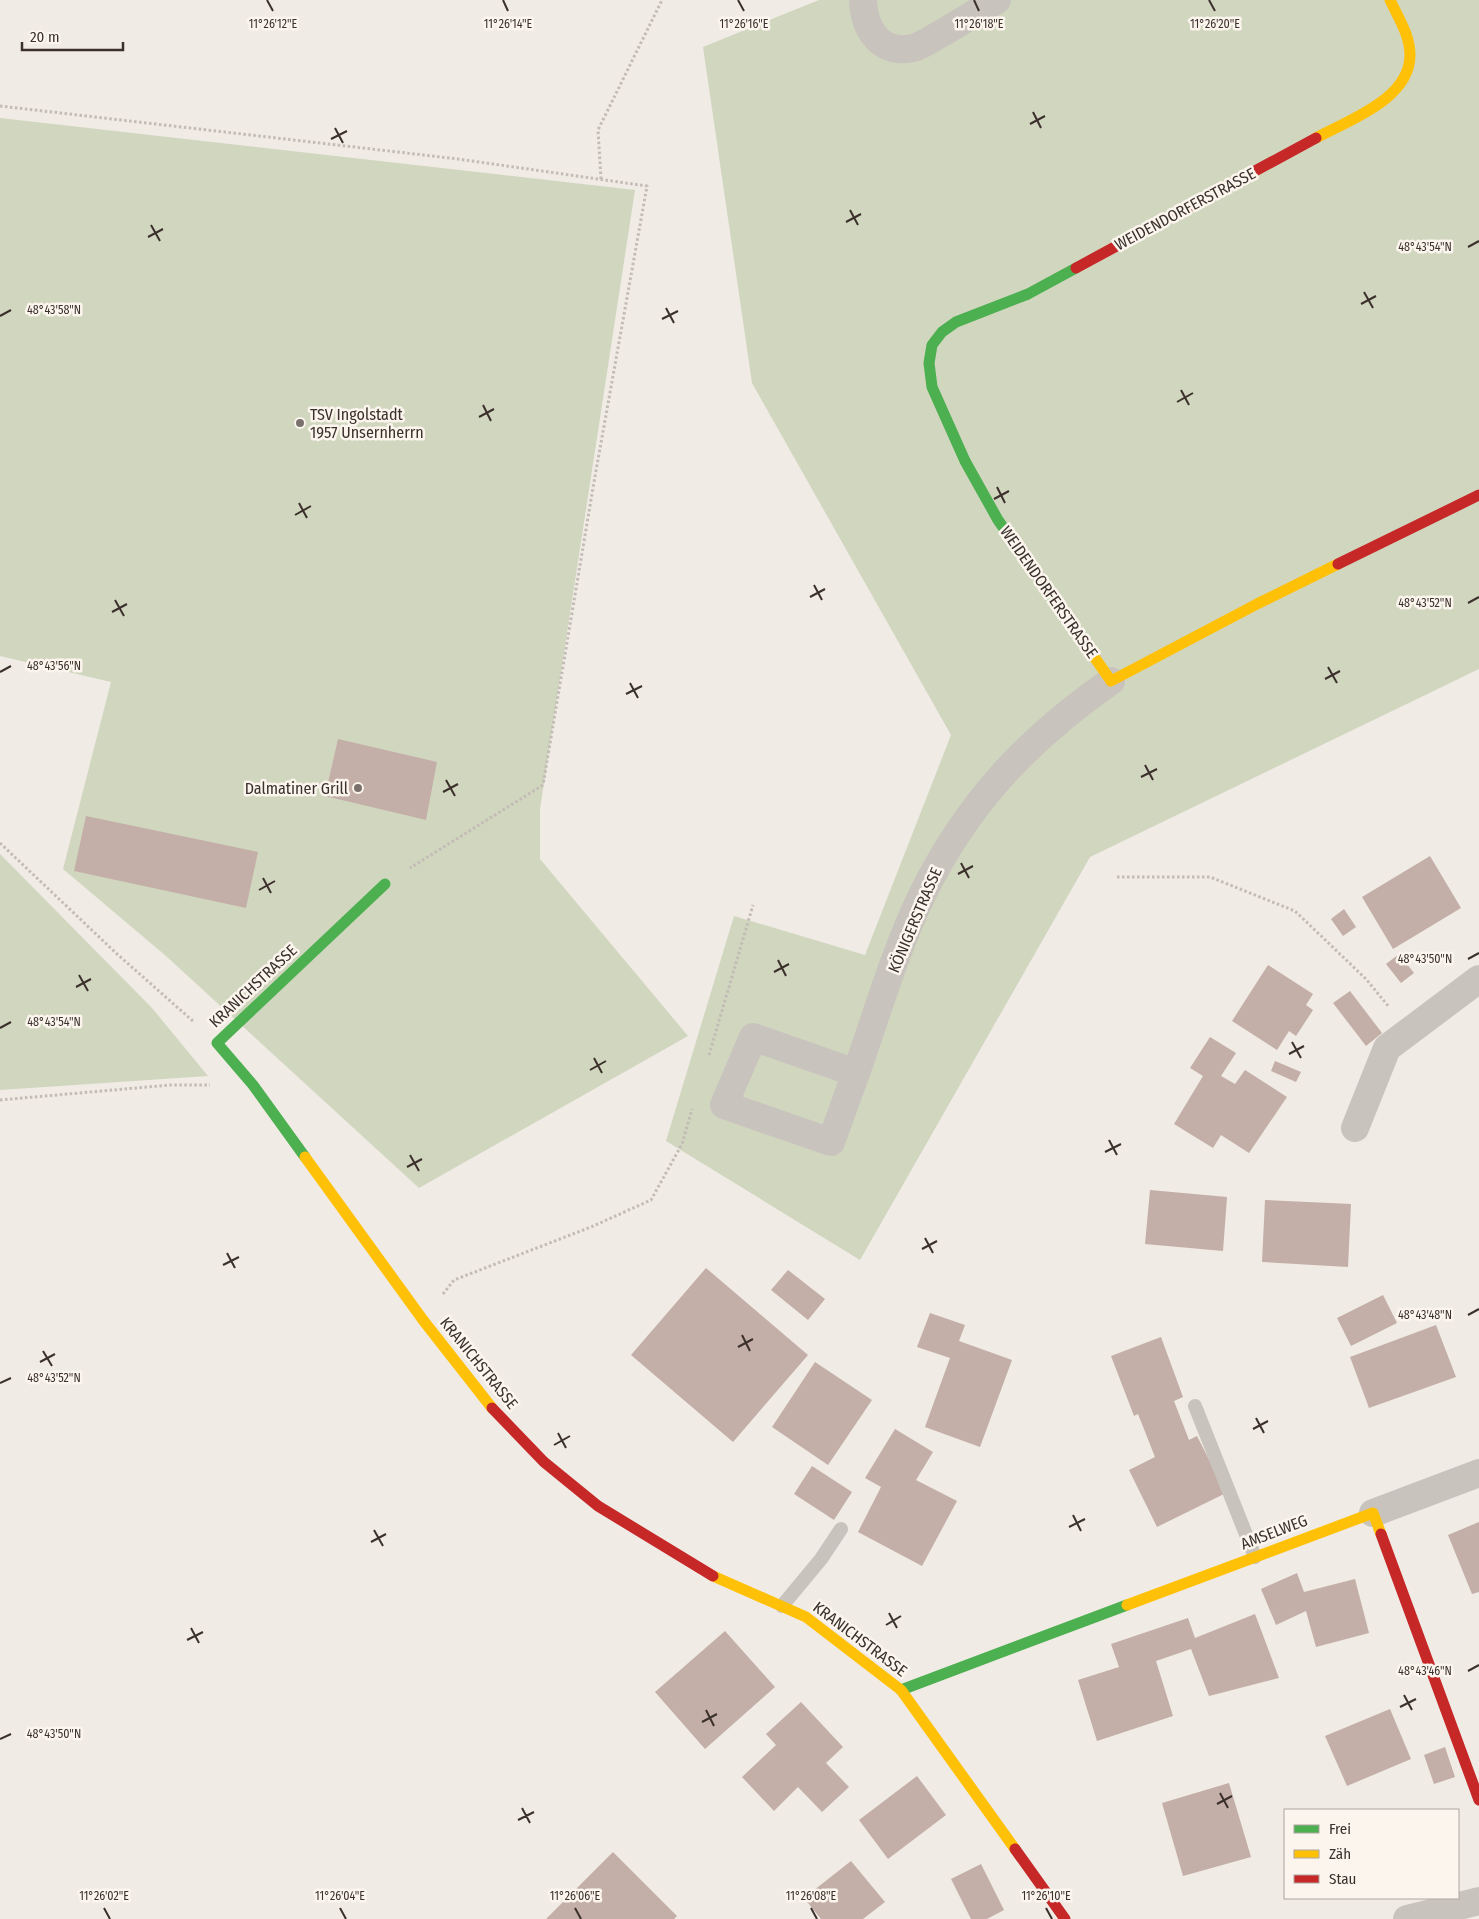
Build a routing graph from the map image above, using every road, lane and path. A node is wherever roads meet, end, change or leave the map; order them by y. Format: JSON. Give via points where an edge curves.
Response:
{"nodes":[{"id":1,"x":662,"y":0,"type":"edge"},
{"id":2,"x":863,"y":0,"type":"edge"},
{"id":3,"x":997,"y":0,"type":"edge"},
{"id":4,"x":1390,"y":0,"type":"edge"},
{"id":5,"x":0,"y":106,"type":"edge"},
{"id":6,"x":601,"y":179,"type":"junction"},
{"id":7,"x":1479,"y":495,"type":"edge"},
{"id":8,"x":1111,"y":681,"type":"junction"},
{"id":9,"x":0,"y":843,"type":"edge"},
{"id":10,"x":1117,"y":877,"type":"dead end"},
{"id":11,"x":384,"y":884,"type":"joint"},
{"id":12,"x":753,"y":905,"type":"dead end"},
{"id":13,"x":1479,"y":979,"type":"edge"},
{"id":14,"x":1408,"y":1031,"type":"junction"},
{"id":15,"x":217,"y":1043,"type":"junction"},
{"id":16,"x":708,"y":1056,"type":"dead end"},
{"id":17,"x":856,"y":1073,"type":"junction"},
{"id":18,"x":253,"y":1085,"type":"junction"},
{"id":19,"x":0,"y":1100,"type":"edge"},
{"id":20,"x":695,"y":1102,"type":"dead end"},
{"id":21,"x":1355,"y":1128,"type":"dead end"},
{"id":22,"x":423,"y":1320,"type":"junction"},
{"id":23,"x":1195,"y":1406,"type":"dead end"},
{"id":24,"x":1479,"y":1473,"type":"edge"},
{"id":25,"x":1373,"y":1513,"type":"junction"},
{"id":26,"x":841,"y":1530,"type":"dead end"},
{"id":27,"x":1255,"y":1557,"type":"junction"},
{"id":28,"x":782,"y":1606,"type":"junction"},
{"id":29,"x":901,"y":1690,"type":"junction"},
{"id":30,"x":1479,"y":1800,"type":"edge"},
{"id":31,"x":1479,"y":1901,"type":"edge"},
{"id":32,"x":1065,"y":1919,"type":"edge"},
{"id":33,"x":1407,"y":1919,"type":"edge"}],
"edges":[{"from":1,"to":6,"type":"path","via":[[598,130]]},
{"from":2,"to":3,"type":"street","via":[[865,21],[876,39],[904,49],[923,44]]},
{"from":4,"to":8,"type":"street","name":"WEIDENDORFERSTRASSE","via":[[1405,30],[1410,57],[1402,82],[1383,102],[1028,294],[954,321],[936,339],[931,350],[928,363],[932,388],[981,491]]},
{"from":5,"to":6,"type":"path","via":[[458,159]]},
{"from":6,"to":11,"type":"path","via":[[647,186],[543,786]]},
{"from":7,"to":8,"type":"street","via":[[1257,604]]},
{"from":8,"to":17,"type":"street","name":"KÖNIGERSTRASSE","via":[[1035,740],[1001,775],[950,845],[922,895],[903,940]]},
{"from":9,"to":15,"type":"path"},
{"from":10,"to":14,"type":"path","via":[[1210,877],[1295,911],[1366,979]]},
{"from":11,"to":15,"type":"street","name":"KRANICHSTRASSE"},
{"from":12,"to":16,"type":"path"},
{"from":13,"to":14,"type":"street"},
{"from":14,"to":21,"type":"street","via":[[1387,1048]]},
{"from":15,"to":18,"type":"street","name":"KRANICHSTRASSE"},
{"from":17,"to":17,"type":"street","name":"KÖNIGERSTRASSE","via":[[831,1142],[724,1105],[753,1036]]},
{"from":18,"to":19,"type":"path","via":[[170,1085]]},
{"from":18,"to":22,"type":"street","name":"KRANICHSTRASSE"},
{"from":20,"to":22,"type":"path","via":[[682,1144],[651,1200],[592,1227],[454,1280]]},
{"from":22,"to":28,"type":"street","name":"KRANICHSTRASSE","via":[[485,1401],[544,1462],[598,1506],[706,1572]]},
{"from":23,"to":27,"type":"lane"},
{"from":24,"to":25,"type":"street"},
{"from":25,"to":27,"type":"street","name":"AMSELWEG"},
{"from":25,"to":30,"type":"street"},
{"from":26,"to":28,"type":"lane"},
{"from":27,"to":29,"type":"street","name":"AMSELWEG"},
{"from":28,"to":29,"type":"street","name":"KRANICHSTRASSE","via":[[806,1617]]},
{"from":29,"to":32,"type":"street","name":"KRANICHSTRASSE"},
{"from":31,"to":33,"type":"street"}]}
